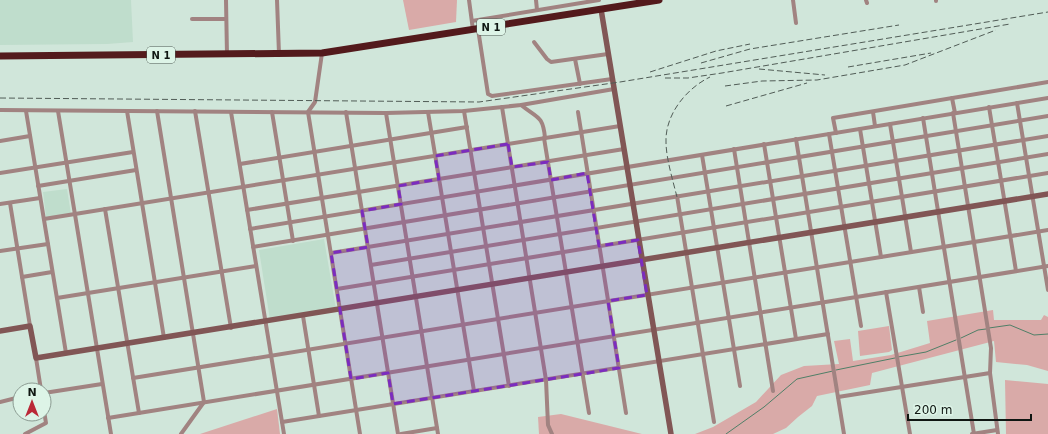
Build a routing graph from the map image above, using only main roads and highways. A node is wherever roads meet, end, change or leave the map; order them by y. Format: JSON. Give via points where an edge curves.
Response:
{"nodes":[{"id":1,"x":659,"y":0,"type":"edge"},
{"id":2,"x":0,"y":56,"type":"edge"}],
"edges":[{"from":1,"to":2,"type":"highway","number":"N 1","via":[[322,53]]}]}
